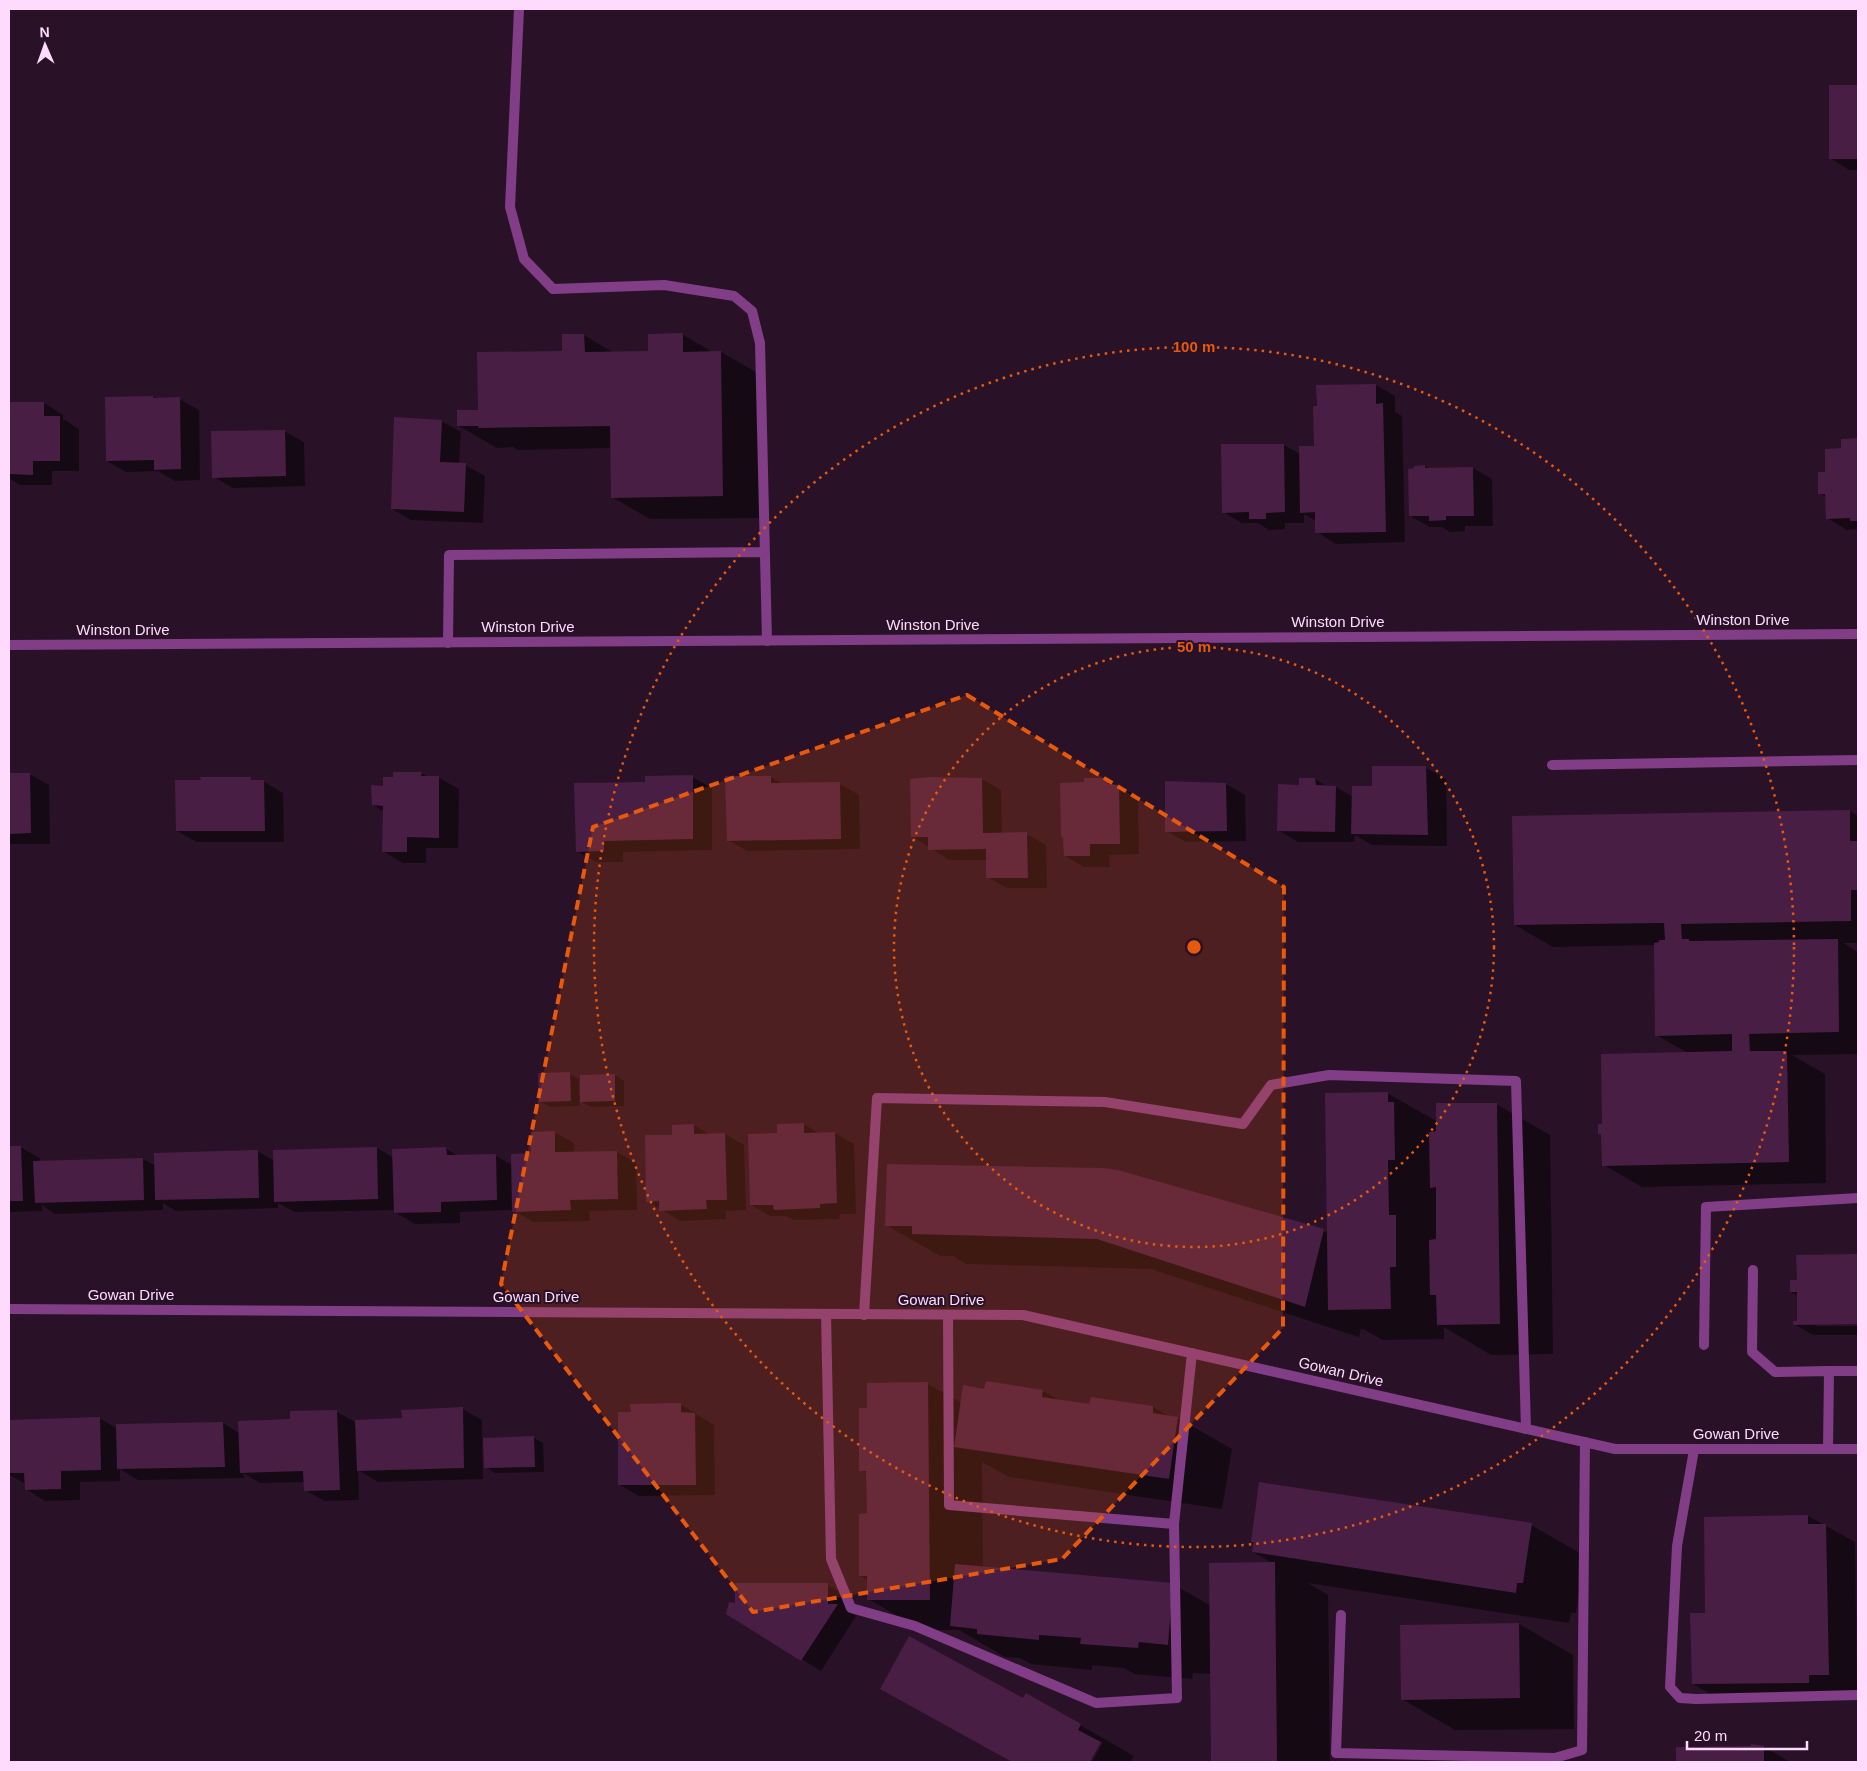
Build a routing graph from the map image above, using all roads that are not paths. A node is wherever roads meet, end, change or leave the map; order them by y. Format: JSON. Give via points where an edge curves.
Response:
{"nodes":[{"id":1,"x":519,"y":9,"type":"edge"},
{"id":2,"x":765,"y":552,"type":"junction"},
{"id":3,"x":1858,"y":634,"type":"edge"},
{"id":4,"x":767,"y":641,"type":"junction"},
{"id":5,"x":448,"y":643,"type":"junction"},
{"id":6,"x":9,"y":645,"type":"edge"},
{"id":7,"x":1858,"y":760,"type":"edge"},
{"id":8,"x":1552,"y":766,"type":"dead end"},
{"id":9,"x":1858,"y":1198,"type":"edge"},
{"id":10,"x":1753,"y":1270,"type":"dead end"},
{"id":11,"x":9,"y":1309,"type":"edge"},
{"id":12,"x":826,"y":1314,"type":"junction"},
{"id":13,"x":864,"y":1315,"type":"junction"},
{"id":14,"x":948,"y":1315,"type":"junction"},
{"id":15,"x":1704,"y":1345,"type":"dead end"},
{"id":16,"x":1192,"y":1353,"type":"junction"},
{"id":17,"x":1829,"y":1371,"type":"junction"},
{"id":18,"x":1858,"y":1371,"type":"edge"},
{"id":19,"x":1526,"y":1429,"type":"junction"},
{"id":20,"x":1585,"y":1442,"type":"junction"},
{"id":21,"x":1828,"y":1449,"type":"junction"},
{"id":22,"x":1858,"y":1449,"type":"edge"},
{"id":23,"x":1694,"y":1450,"type":"junction"},
{"id":24,"x":1174,"y":1524,"type":"junction"},
{"id":25,"x":1341,"y":1615,"type":"dead end"},
{"id":26,"x":1858,"y":1695,"type":"edge"}],
"edges":[{"from":1,"to":2,"type":"street","via":[[510,206],[524,259],[553,289],[664,285],[734,296],[752,311],[760,343]]},
{"from":2,"to":4,"type":"street"},
{"from":2,"to":5,"type":"street","via":[[449,555]]},
{"from":3,"to":4,"type":"street","name":"Winston Drive"},
{"from":4,"to":5,"type":"street","name":"Winston Drive"},
{"from":5,"to":6,"type":"street","name":"Winston Drive"},
{"from":7,"to":8,"type":"street"},
{"from":9,"to":15,"type":"street","via":[[1706,1207]]},
{"from":10,"to":17,"type":"street","via":[[1752,1352],[1775,1372]]},
{"from":11,"to":12,"type":"street","name":"Gowan Drive"},
{"from":12,"to":13,"type":"street","name":"Gowan Drive"},
{"from":12,"to":24,"type":"street","via":[[831,1559],[851,1608],[915,1626],[1096,1703],[1177,1698]]},
{"from":13,"to":14,"type":"street","name":"Gowan Drive"},
{"from":13,"to":19,"type":"street","via":[[877,1098],[1105,1102],[1243,1124],[1271,1085],[1329,1075],[1516,1081]]},
{"from":14,"to":16,"type":"street","name":"Gowan Drive","via":[[1023,1315]]},
{"from":14,"to":24,"type":"street","via":[[949,1505]]},
{"from":16,"to":19,"type":"street","name":"Gowan Drive"},
{"from":16,"to":24,"type":"street"},
{"from":17,"to":18,"type":"street"},
{"from":17,"to":21,"type":"street"},
{"from":19,"to":20,"type":"street","name":"Gowan Drive"},
{"from":20,"to":23,"type":"street","name":"Gowan Drive","via":[[1615,1448]]},
{"from":20,"to":25,"type":"street","via":[[1582,1750],[1555,1758],[1336,1753]]},
{"from":21,"to":22,"type":"street","name":"Gowan Drive"},
{"from":21,"to":23,"type":"street","name":"Gowan Drive"},
{"from":23,"to":26,"type":"street","via":[[1677,1546],[1670,1686],[1680,1698],[1696,1699]]}]}
